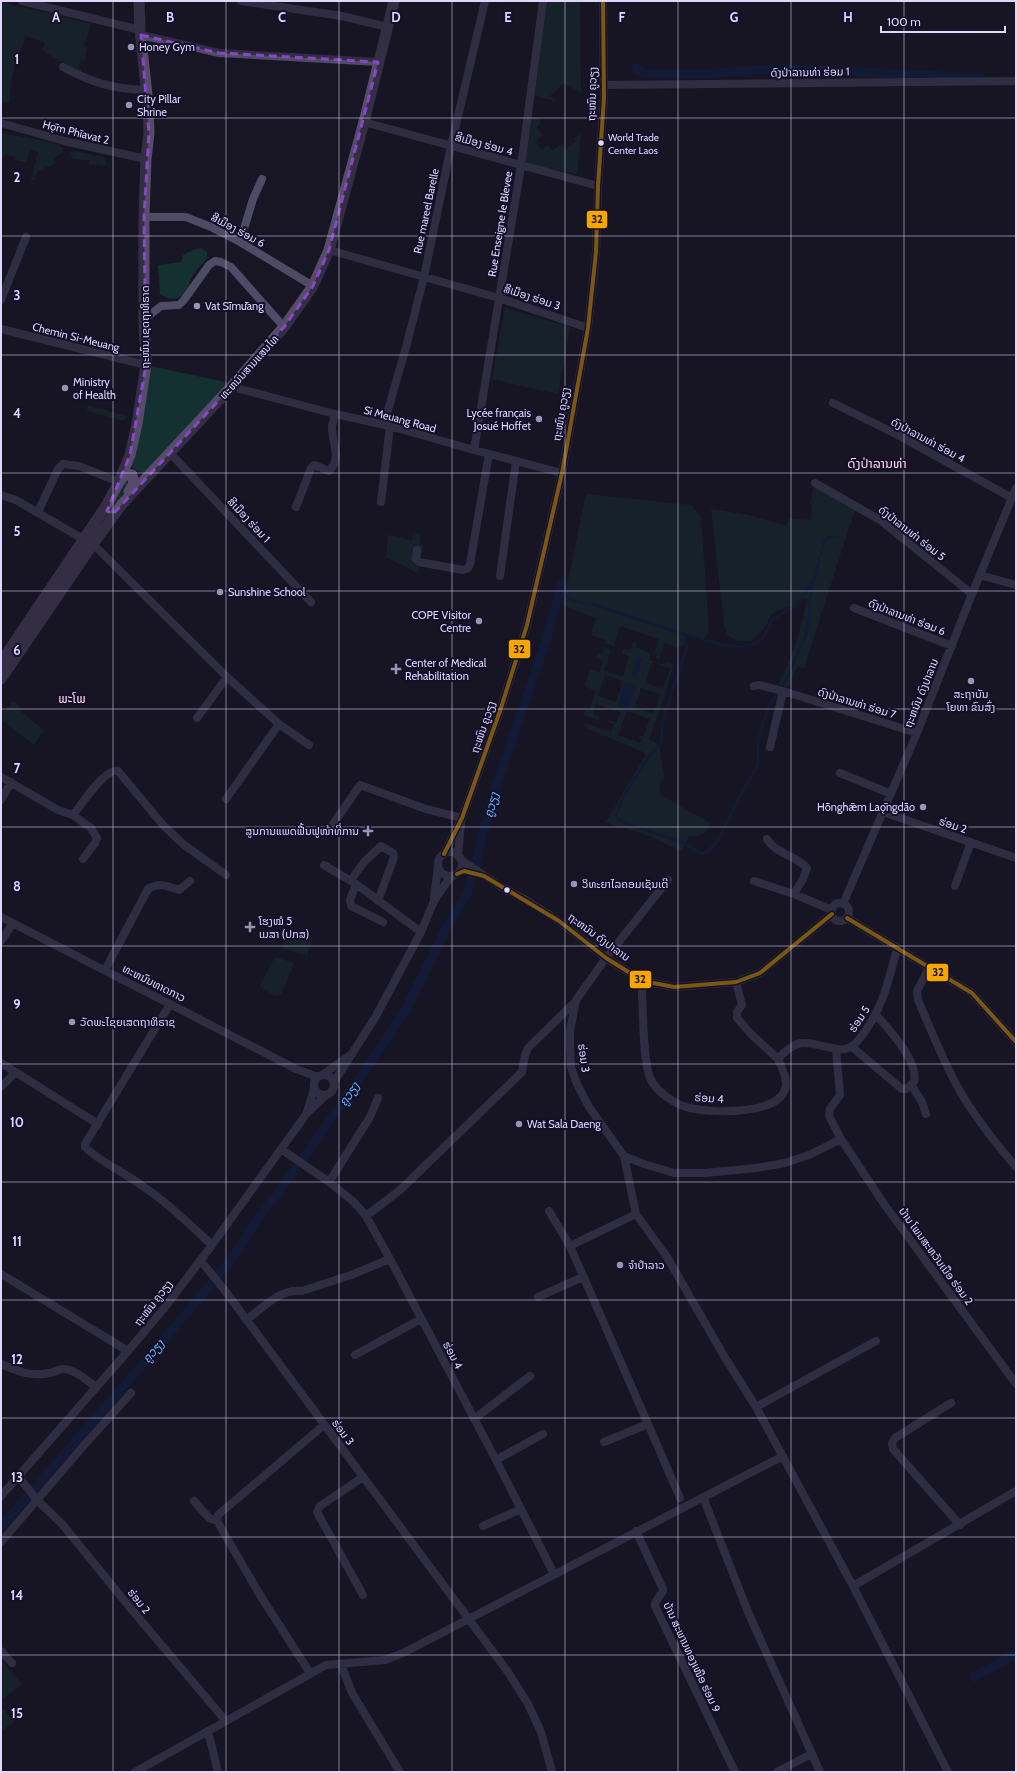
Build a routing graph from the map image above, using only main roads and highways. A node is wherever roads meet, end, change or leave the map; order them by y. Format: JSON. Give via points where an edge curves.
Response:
{"nodes":[{"id":1,"x":139,"y":1,"type":"edge"},
{"id":2,"x":394,"y":1,"type":"edge"},
{"id":3,"x":128,"y":461,"type":"junction"},
{"id":4,"x":156,"y":468,"type":"junction"},
{"id":5,"x":119,"y":482,"type":"junction"},
{"id":6,"x":122,"y":504,"type":"junction"},
{"id":7,"x":88,"y":541,"type":"junction"},
{"id":8,"x":1,"y":662,"type":"edge"},
{"id":9,"x":1,"y":679,"type":"edge"}],
"edges":[{"from":1,"to":3,"type":"main road","name":"ຖະໜົນ ເຊດຖາທິຣາດ","via":[[149,133],[144,217],[146,365],[137,424]]},
{"from":2,"to":4,"type":"main road","name":"ທະຫນົນສາມແສນໄທ","via":[[329,250],[313,286],[284,327]]},
{"from":3,"to":4,"type":"main road","via":[[133,468],[142,473]]},
{"from":3,"to":5,"type":"main road","name":"ຖະໜົນ ເຊດຖາທິຣາດ"},
{"from":4,"to":6,"type":"main road","name":"ທະຫນົນສາມແສນໄທ"},
{"from":5,"to":6,"type":"main road","via":[[127,473],[132,475],[134,480]]},
{"from":5,"to":7,"type":"main road","name":"ຖະໜົນ ເຊດຖາທິຣາດ"},
{"from":6,"to":7,"type":"main road","name":"ທະຫນົນສາມແສນໄທ"},
{"from":7,"to":8,"type":"main road","name":"ຖະໜົນ ເຊດຖາທິຣາດ"},
{"from":7,"to":9,"type":"main road","name":"ທະຫນົນສາມແສນໄທ"}]}
